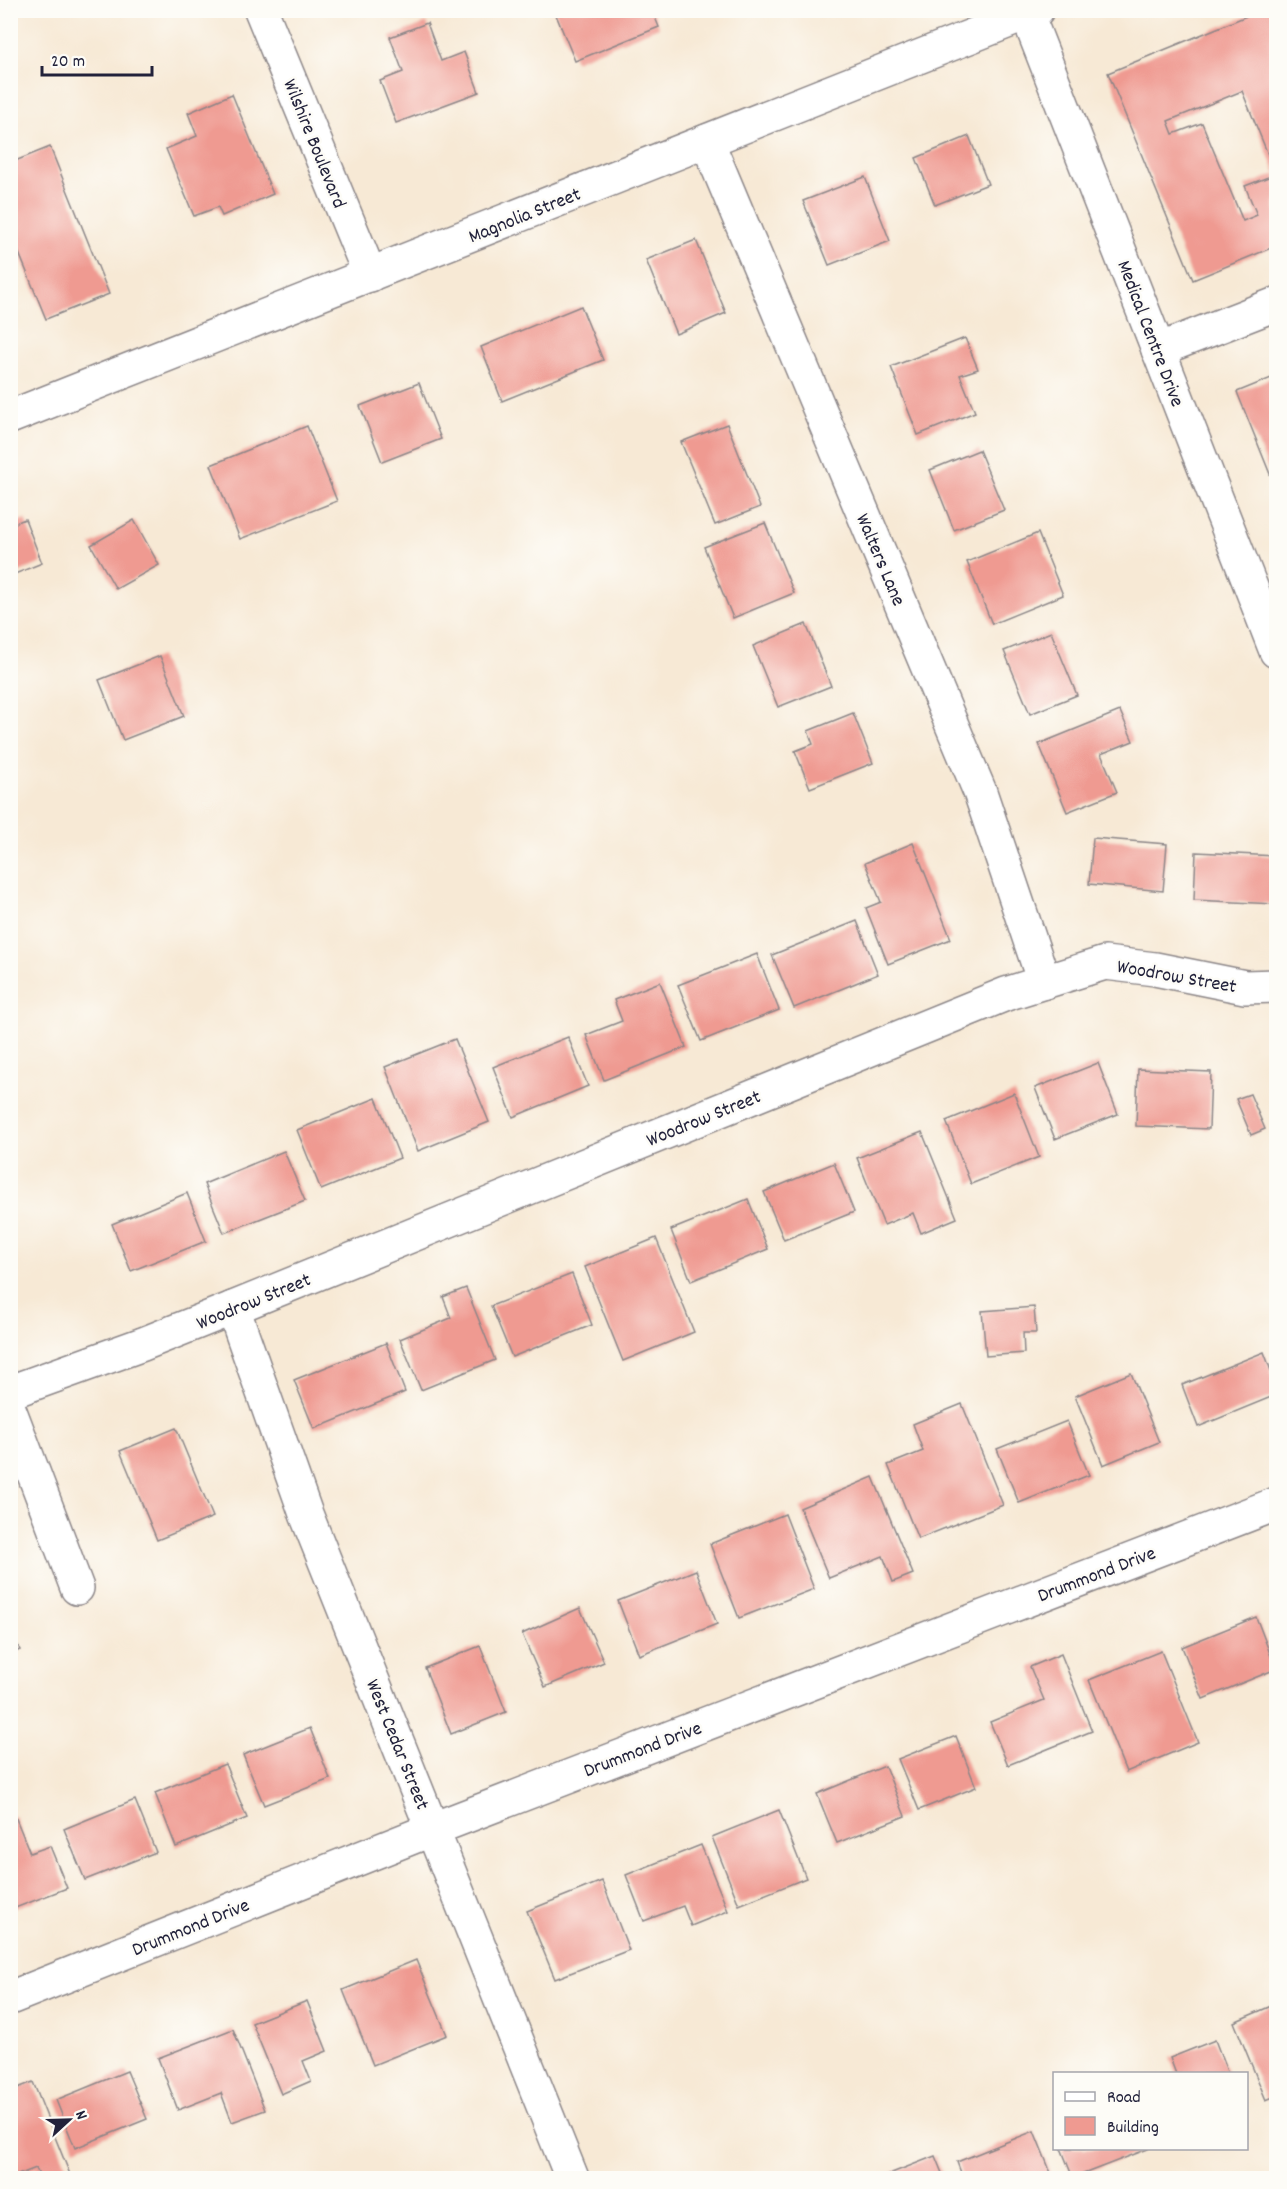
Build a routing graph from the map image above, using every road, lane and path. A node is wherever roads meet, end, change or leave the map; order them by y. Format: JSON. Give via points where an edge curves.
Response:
{"nodes":[{"id":1,"x":261,"y":10,"type":"edge"},
{"id":2,"x":1015,"y":15,"type":"edge"},
{"id":3,"x":707,"y":141,"type":"junction"},
{"id":4,"x":370,"y":275,"type":"junction"},
{"id":5,"x":1276,"y":304,"type":"edge"},
{"id":6,"x":1158,"y":351,"type":"junction"},
{"id":7,"x":10,"y":417,"type":"edge"},
{"id":8,"x":1276,"y":651,"type":"edge"},
{"id":9,"x":1044,"y":982,"type":"junction"},
{"id":10,"x":1276,"y":986,"type":"edge"},
{"id":11,"x":233,"y":1308,"type":"junction"},
{"id":12,"x":10,"y":1392,"type":"edge"},
{"id":13,"x":10,"y":1411,"type":"edge"},
{"id":14,"x":1276,"y":1504,"type":"edge"},
{"id":15,"x":77,"y":1588,"type":"dead end"},
{"id":16,"x":433,"y":1829,"type":"junction"},
{"id":17,"x":10,"y":1998,"type":"edge"},
{"id":18,"x":572,"y":2178,"type":"edge"}],
"edges":[{"from":1,"to":4,"type":"street","name":"Wilshire Boulevard"},
{"from":2,"to":3,"type":"street","name":"Magnolia Street"},
{"from":2,"to":6,"type":"street","name":"Medical Centre Drive"},
{"from":3,"to":4,"type":"street","name":"Magnolia Street"},
{"from":3,"to":9,"type":"street","name":"Walters Lane","via":[[980,792]]},
{"from":4,"to":7,"type":"street","name":"Magnolia Street"},
{"from":5,"to":6,"type":"street"},
{"from":6,"to":8,"type":"street","name":"Medical Centre Drive"},
{"from":9,"to":10,"type":"street","name":"Woodrow Street","via":[[1105,963],[1245,987]]},
{"from":9,"to":11,"type":"street","name":"Woodrow Street","via":[[1006,994]]},
{"from":11,"to":12,"type":"street","name":"Woodrow Street"},
{"from":11,"to":16,"type":"street","name":"West Cedar Street","via":[[306,1514]]},
{"from":13,"to":15,"type":"street"},
{"from":14,"to":16,"type":"street","name":"Drummond Drive"},
{"from":16,"to":17,"type":"street","name":"Drummond Drive"},
{"from":16,"to":18,"type":"street","name":"West Cedar Street"}]}
